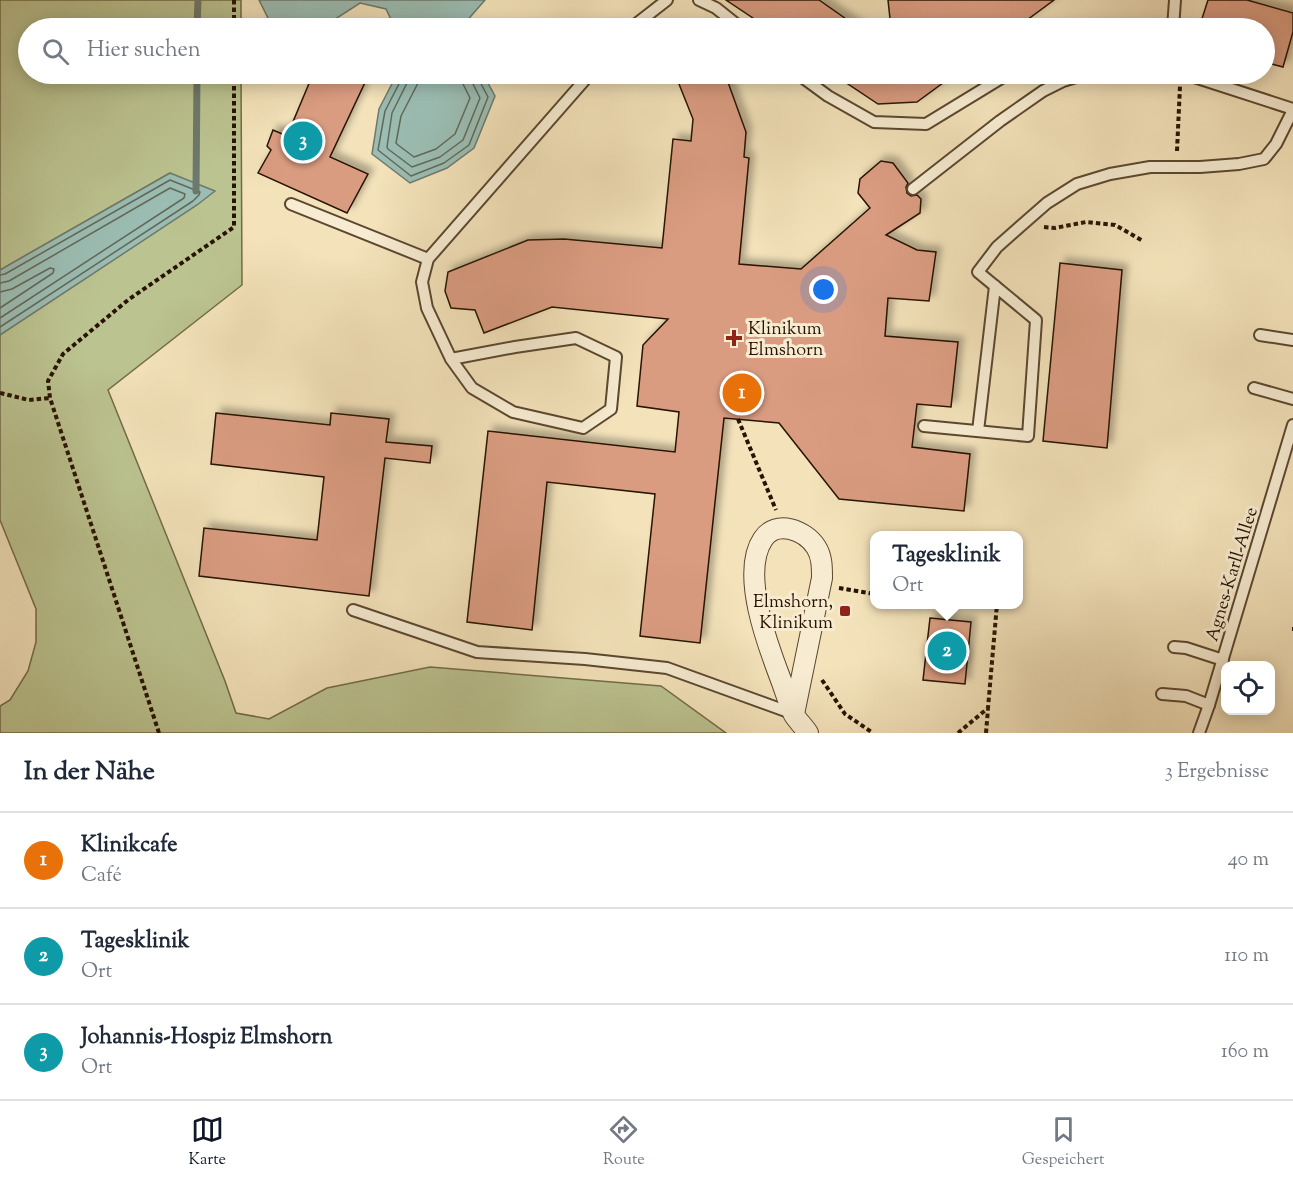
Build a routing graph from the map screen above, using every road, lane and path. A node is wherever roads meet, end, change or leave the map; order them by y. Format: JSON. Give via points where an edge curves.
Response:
{"nodes":[{"id":1,"x":234,"y":0,"type":"edge"},
{"id":2,"x":667,"y":0,"type":"edge"},
{"id":3,"x":699,"y":0,"type":"edge"},
{"id":4,"x":1175,"y":0,"type":"edge"},
{"id":5,"x":234,"y":18,"type":"edge"},
{"id":6,"x":644,"y":18,"type":"edge"},
{"id":7,"x":728,"y":18,"type":"edge"},
{"id":8,"x":1174,"y":18,"type":"edge"},
{"id":9,"x":234,"y":84,"type":"edge"},
{"id":10,"x":581,"y":84,"type":"edge"},
{"id":11,"x":812,"y":84,"type":"edge"},
{"id":12,"x":992,"y":84,"type":"edge"},
{"id":13,"x":1057,"y":84,"type":"edge"},
{"id":14,"x":1181,"y":84,"type":"edge"},
{"id":15,"x":1206,"y":84,"type":"edge"},
{"id":16,"x":1293,"y":110,"type":"edge"},
{"id":17,"x":1176,"y":167,"type":"junction"},
{"id":18,"x":913,"y":189,"type":"dead end"},
{"id":19,"x":291,"y":204,"type":"dead end"},
{"id":20,"x":1023,"y":224,"type":"junction"},
{"id":21,"x":1143,"y":241,"type":"dead end"},
{"id":22,"x":428,"y":259,"type":"junction"},
{"id":23,"x":995,"y":286,"type":"junction"},
{"id":24,"x":1260,"y":335,"type":"dead end"},
{"id":25,"x":1293,"y":340,"type":"edge"},
{"id":26,"x":451,"y":359,"type":"junction"},
{"id":27,"x":1254,"y":388,"type":"dead end"},
{"id":28,"x":0,"y":393,"type":"edge"},
{"id":29,"x":51,"y":398,"type":"junction"},
{"id":30,"x":1293,"y":399,"type":"edge"},
{"id":31,"x":738,"y":419,"type":"dead end"},
{"id":32,"x":1293,"y":424,"type":"edge"},
{"id":33,"x":924,"y":426,"type":"dead end"},
{"id":34,"x":978,"y":431,"type":"junction"},
{"id":35,"x":784,"y":528,"type":"junction"},
{"id":36,"x":820,"y":585,"type":"junction"},
{"id":37,"x":870,"y":593,"type":"edge"},
{"id":38,"x":997,"y":609,"type":"edge"},
{"id":39,"x":354,"y":610,"type":"dead end"},
{"id":40,"x":808,"y":642,"type":"junction"},
{"id":41,"x":1174,"y":646,"type":"dead end"},
{"id":42,"x":1222,"y":660,"type":"junction"},
{"id":43,"x":1162,"y":694,"type":"dead end"},
{"id":44,"x":1209,"y":705,"type":"junction"},
{"id":45,"x":988,"y":708,"type":"junction"},
{"id":46,"x":794,"y":714,"type":"junction"},
{"id":47,"x":159,"y":733,"type":"edge"},
{"id":48,"x":808,"y":733,"type":"edge"},
{"id":49,"x":873,"y":733,"type":"edge"},
{"id":50,"x":958,"y":733,"type":"edge"},
{"id":51,"x":986,"y":733,"type":"edge"},
{"id":52,"x":1199,"y":733,"type":"edge"}],
"edges":[{"from":1,"to":5,"type":"path"},
{"from":2,"to":6,"type":"lane"},
{"from":3,"to":7,"type":"lane"},
{"from":4,"to":8,"type":"lane"},
{"from":9,"to":29,"type":"path","via":[[234,227],[128,300],[63,354],[48,381]]},
{"from":10,"to":22,"type":"lane"},
{"from":11,"to":12,"type":"lane","via":[[874,122],[926,124]]},
{"from":13,"to":18,"type":"lane","via":[[1000,121]]},
{"from":14,"to":17,"type":"path"},
{"from":15,"to":16,"type":"lane"},
{"from":16,"to":17,"type":"lane","via":[[1264,159]]},
{"from":17,"to":20,"type":"lane","via":[[1150,167],[1077,184]]},
{"from":19,"to":22,"type":"lane"},
{"from":20,"to":21,"type":"path","via":[[1055,228],[1086,222],[1115,225]]},
{"from":20,"to":23,"type":"lane","via":[[997,247],[978,272]]},
{"from":22,"to":26,"type":"lane","via":[[422,282],[427,308]]},
{"from":23,"to":34,"type":"lane"},
{"from":23,"to":34,"type":"lane","via":[[1036,320],[1028,436]]},
{"from":24,"to":25,"type":"lane"},
{"from":26,"to":26,"type":"lane","via":[[472,388],[513,412],[583,428],[611,410],[616,357],[576,338]]},
{"from":27,"to":30,"type":"lane"},
{"from":28,"to":29,"type":"path","via":[[28,399]]},
{"from":29,"to":47,"type":"path"},
{"from":31,"to":35,"type":"path"},
{"from":32,"to":42,"type":"lane","name":"Agnes-Karll-Allee"},
{"from":33,"to":34,"type":"lane"},
{"from":35,"to":36,"type":"street","via":[[805,534],[817,547],[821,559]]},
{"from":35,"to":46,"type":"street","via":[[763,538],[754,564],[754,581],[765,638]]},
{"from":36,"to":37,"type":"path"},
{"from":36,"to":40,"type":"street"},
{"from":38,"to":45,"type":"path"},
{"from":39,"to":46,"type":"lane","via":[[477,652],[667,668]]},
{"from":40,"to":46,"type":"street"},
{"from":40,"to":49,"type":"path","via":[[822,682],[845,714]]},
{"from":41,"to":42,"type":"lane"},
{"from":42,"to":44,"type":"lane","name":"Agnes-Karll-Allee"},
{"from":43,"to":44,"type":"lane","via":[[1186,696]]},
{"from":44,"to":52,"type":"lane","name":"Agnes-Karll-Allee"},
{"from":45,"to":50,"type":"path"},
{"from":45,"to":51,"type":"path"},
{"from":46,"to":48,"type":"street"}]}
